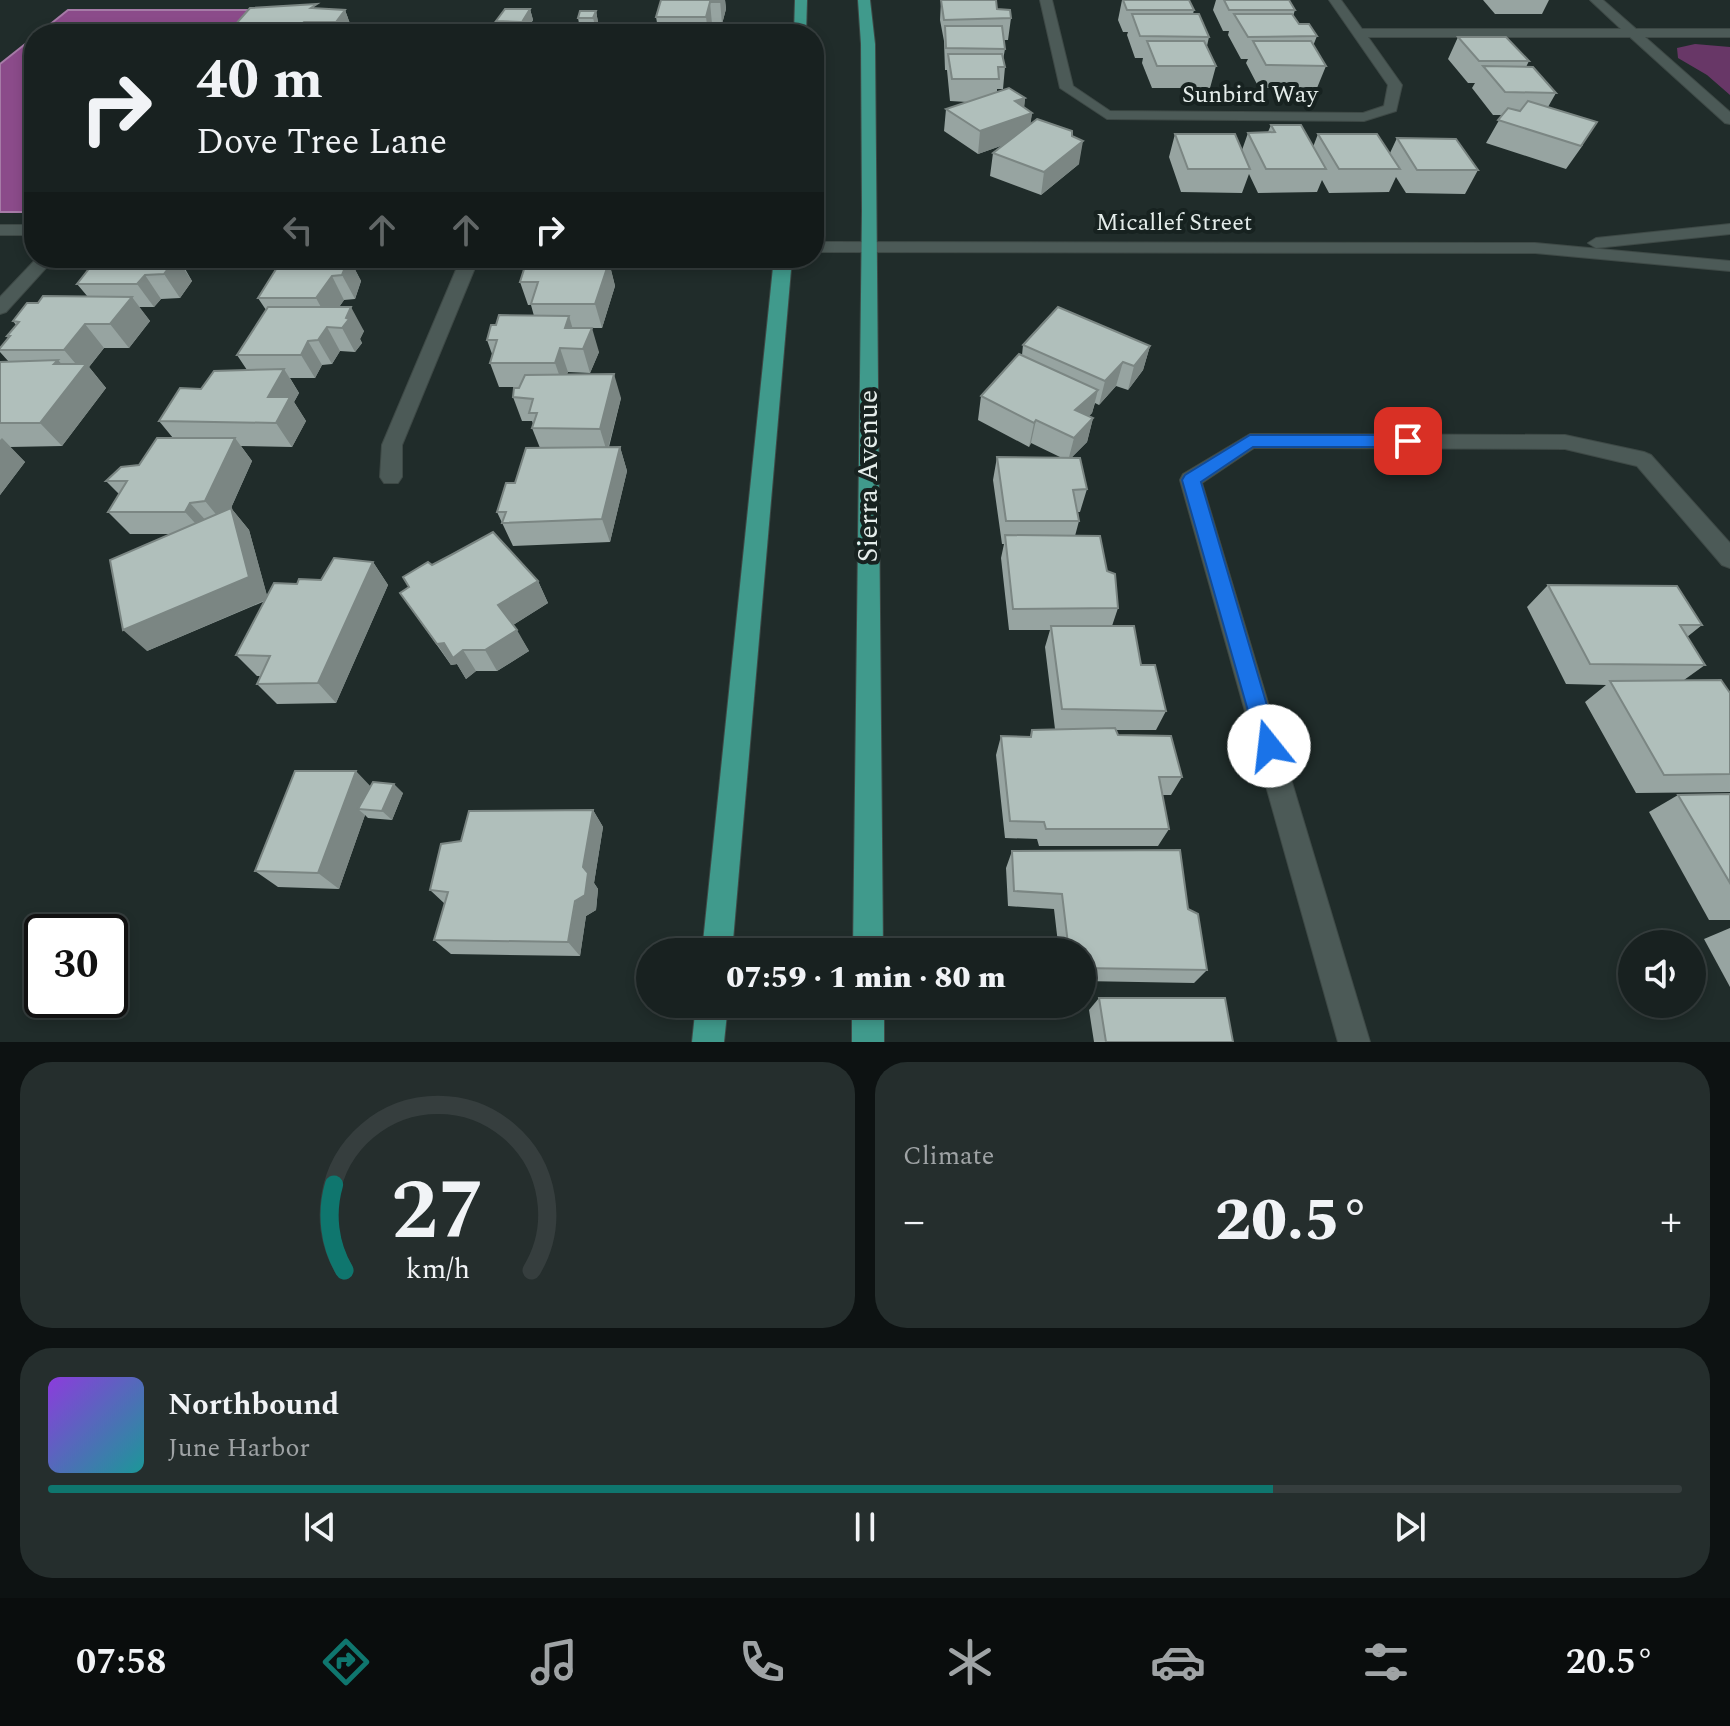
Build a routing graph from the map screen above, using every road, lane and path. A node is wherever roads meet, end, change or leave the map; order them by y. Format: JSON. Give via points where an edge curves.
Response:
{"nodes":[{"id":1,"x":801,"y":0,"type":"edge"},
{"id":2,"x":864,"y":0,"type":"edge"},
{"id":3,"x":1046,"y":0,"type":"edge"},
{"id":4,"x":1335,"y":0,"type":"edge"},
{"id":5,"x":1596,"y":0,"type":"edge"},
{"id":6,"x":800,"y":24,"type":"edge"},
{"id":7,"x":1358,"y":33,"type":"junction"},
{"id":8,"x":1634,"y":33,"type":"junction"},
{"id":9,"x":1730,"y":33,"type":"edge"},
{"id":10,"x":1730,"y":120,"type":"edge"},
{"id":11,"x":1730,"y":229,"type":"edge"},
{"id":12,"x":0,"y":230,"type":"edge"},
{"id":13,"x":24,"y":230,"type":"edge"},
{"id":14,"x":824,"y":247,"type":"edge"},
{"id":15,"x":869,"y":247,"type":"junction"},
{"id":16,"x":1535,"y":248,"type":"junction"},
{"id":17,"x":1730,"y":266,"type":"edge"},
{"id":18,"x":37,"y":268,"type":"edge"},
{"id":19,"x":466,"y":268,"type":"edge"},
{"id":20,"x":782,"y":268,"type":"edge"},
{"id":21,"x":0,"y":308,"type":"edge"},
{"id":22,"x":391,"y":477,"type":"dead end"},
{"id":23,"x":1730,"y":559,"type":"edge"},
{"id":24,"x":718,"y":938,"type":"edge"},
{"id":25,"x":868,"y":938,"type":"edge"},
{"id":26,"x":711,"y":1018,"type":"edge"},
{"id":27,"x":868,"y":1018,"type":"edge"},
{"id":28,"x":708,"y":1042,"type":"edge"},
{"id":29,"x":868,"y":1042,"type":"edge"},
{"id":30,"x":1354,"y":1042,"type":"edge"}],
"edges":[{"from":1,"to":6,"type":"main road"},
{"from":2,"to":15,"type":"main road","name":"Sierra Avenue"},
{"from":3,"to":7,"type":"street","name":"Sunbird Way","via":[[1067,88],[1107,115],[1364,117],[1391,108],[1395,85]]},
{"from":4,"to":7,"type":"street"},
{"from":5,"to":8,"type":"street"},
{"from":7,"to":8,"type":"street"},
{"from":8,"to":9,"type":"street"},
{"from":8,"to":10,"type":"street"},
{"from":11,"to":16,"type":"street","name":"Micallef Street"},
{"from":12,"to":13,"type":"street"},
{"from":14,"to":15,"type":"street","name":"Micallef Street"},
{"from":15,"to":16,"type":"street","name":"Micallef Street"},
{"from":15,"to":25,"type":"main road","name":"Sierra Avenue"},
{"from":16,"to":17,"type":"street","name":"Micallef Street"},
{"from":18,"to":21,"type":"street"},
{"from":19,"to":22,"type":"street","via":[[392,445]]},
{"from":20,"to":24,"type":"main road"},
{"from":23,"to":30,"type":"street","via":[[1644,460],[1565,442],[1250,441],[1191,480]]},
{"from":26,"to":28,"type":"main road"},
{"from":27,"to":29,"type":"main road"}]}
